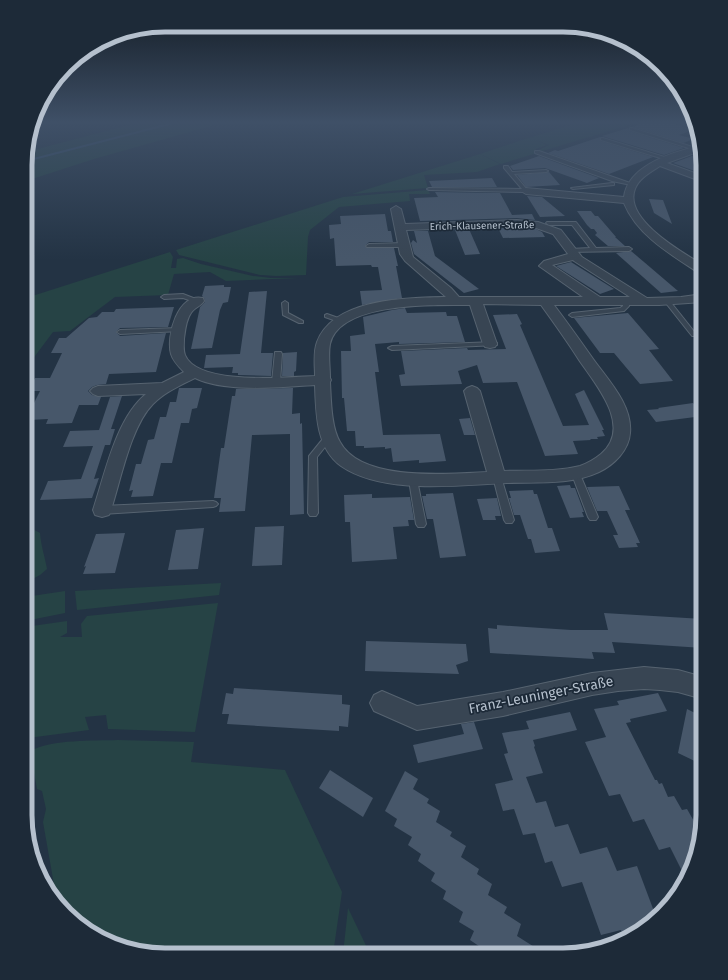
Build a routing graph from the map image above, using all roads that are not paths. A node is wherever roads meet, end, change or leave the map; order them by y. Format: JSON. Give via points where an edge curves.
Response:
{"nodes":[{"id":1,"x":507,"y":168,"type":"edge"},
{"id":2,"x":539,"y":168,"type":"edge"},
{"id":3,"x":580,"y":168,"type":"edge"},
{"id":4,"x":653,"y":168,"type":"edge"},
{"id":5,"x":679,"y":168,"type":"edge"},
{"id":6,"x":546,"y":171,"type":"dead end"},
{"id":7,"x":527,"y":172,"type":"junction"},
{"id":8,"x":512,"y":173,"type":"junction"},
{"id":9,"x":696,"y":176,"type":"edge"},
{"id":10,"x":612,"y":184,"type":"dead end"},
{"id":11,"x":631,"y":184,"type":"junction"},
{"id":12,"x":573,"y":188,"type":"dead end"},
{"id":13,"x":429,"y":189,"type":"dead end"},
{"id":14,"x":526,"y":191,"type":"junction"},
{"id":15,"x":629,"y":200,"type":"junction"},
{"id":16,"x":396,"y":209,"type":"dead end"},
{"id":17,"x":549,"y":224,"type":"dead end"},
{"id":18,"x":400,"y":227,"type":"junction"},
{"id":19,"x":405,"y":245,"type":"junction"},
{"id":20,"x":369,"y":246,"type":"dead end"},
{"id":21,"x":629,"y":249,"type":"dead end"},
{"id":22,"x":594,"y":250,"type":"junction"},
{"id":23,"x":572,"y":254,"type":"junction"},
{"id":24,"x":696,"y":265,"type":"edge"},
{"id":25,"x":164,"y":297,"type":"dead end"},
{"id":26,"x":696,"y":299,"type":"edge"},
{"id":27,"x":198,"y":301,"type":"joint"},
{"id":28,"x":456,"y":301,"type":"junction"},
{"id":29,"x":475,"y":301,"type":"junction"},
{"id":30,"x":545,"y":301,"type":"junction"},
{"id":31,"x":597,"y":301,"type":"junction"},
{"id":32,"x":626,"y":301,"type":"junction"},
{"id":33,"x":645,"y":301,"type":"junction"},
{"id":34,"x":667,"y":301,"type":"junction"},
{"id":35,"x":285,"y":303,"type":"dead end"},
{"id":36,"x":572,"y":315,"type":"dead end"},
{"id":37,"x":326,"y":316,"type":"dead end"},
{"id":38,"x":342,"y":321,"type":"junction"},
{"id":39,"x":302,"y":322,"type":"dead end"},
{"id":40,"x":179,"y":330,"type":"junction"},
{"id":41,"x":120,"y":332,"type":"dead end"},
{"id":42,"x":694,"y":335,"type":"dead end"},
{"id":43,"x":493,"y":344,"type":"joint"},
{"id":44,"x":392,"y":348,"type":"dead end"},
{"id":45,"x":278,"y":354,"type":"dead end"},
{"id":46,"x":195,"y":372,"type":"junction"},
{"id":47,"x":324,"y":380,"type":"junction"},
{"id":48,"x":276,"y":382,"type":"junction"},
{"id":49,"x":164,"y":388,"type":"junction"},
{"id":50,"x":98,"y":391,"type":"dead end"},
{"id":51,"x":472,"y":391,"type":"dead end"},
{"id":52,"x":330,"y":437,"type":"junction"},
{"id":53,"x":575,"y":472,"type":"junction"},
{"id":54,"x":497,"y":477,"type":"junction"},
{"id":55,"x":413,"y":480,"type":"junction"},
{"id":56,"x":213,"y":504,"type":"dead end"},
{"id":57,"x":102,"y":510,"type":"joint"},
{"id":58,"x":313,"y":513,"type":"dead end"},
{"id":59,"x":593,"y":517,"type":"dead end"},
{"id":60,"x":509,"y":520,"type":"dead end"},
{"id":61,"x":421,"y":524,"type":"dead end"},
{"id":62,"x":696,"y":686,"type":"edge"},
{"id":63,"x":382,"y":704,"type":"dead end"}],
"edges":[{"from":1,"to":8,"type":"lane"},
{"from":2,"to":7,"type":"lane"},
{"from":3,"to":11,"type":"lane"},
{"from":4,"to":11,"type":"street"},
{"from":5,"to":9,"type":"street"},
{"from":6,"to":7,"type":"lane"},
{"from":7,"to":8,"type":"lane"},
{"from":8,"to":14,"type":"lane"},
{"from":10,"to":12,"type":"lane"},
{"from":11,"to":15,"type":"street"},
{"from":13,"to":14,"type":"lane"},
{"from":14,"to":15,"type":"street"},
{"from":15,"to":24,"type":"street","via":[[634,215],[651,232]]},
{"from":16,"to":18,"type":"street"},
{"from":17,"to":22,"type":"lane","via":[[574,223]]},
{"from":18,"to":19,"type":"street"},
{"from":18,"to":23,"type":"street","name":"Erich-Klausener-Straße","via":[[531,224],[544,226],[557,232]]},
{"from":19,"to":20,"type":"lane"},
{"from":19,"to":28,"type":"street","via":[[409,259]]},
{"from":21,"to":22,"type":"lane"},
{"from":22,"to":23,"type":"lane"},
{"from":23,"to":31,"type":"street","via":[[545,266]]},
{"from":23,"to":33,"type":"street","name":"Erich-Klausener-Straße"},
{"from":25,"to":27,"type":"lane","via":[[183,296]]},
{"from":26,"to":34,"type":"street"},
{"from":27,"to":40,"type":"street","via":[[186,308]]},
{"from":28,"to":29,"type":"street"},
{"from":28,"to":38,"type":"street","via":[[390,304],[354,314]]},
{"from":29,"to":30,"type":"street"},
{"from":29,"to":43,"type":"street"},
{"from":30,"to":31,"type":"street"},
{"from":30,"to":53,"type":"street","via":[[609,393],[622,422],[621,440],[606,460],[592,468]]},
{"from":31,"to":32,"type":"street"},
{"from":32,"to":33,"type":"street"},
{"from":32,"to":36,"type":"lane","via":[[626,306],[622,310]]},
{"from":33,"to":34,"type":"street"},
{"from":34,"to":42,"type":"lane"},
{"from":35,"to":39,"type":"lane","via":[[285,314]]},
{"from":37,"to":38,"type":"lane"},
{"from":38,"to":47,"type":"street","via":[[330,332],[323,344]]},
{"from":40,"to":41,"type":"lane"},
{"from":40,"to":46,"type":"street","via":[[179,356],[185,365]]},
{"from":43,"to":44,"type":"lane"},
{"from":45,"to":48,"type":"lane"},
{"from":46,"to":48,"type":"street","via":[[230,382]]},
{"from":46,"to":49,"type":"street"},
{"from":47,"to":48,"type":"street"},
{"from":47,"to":52,"type":"street"},
{"from":49,"to":50,"type":"street"},
{"from":49,"to":57,"type":"street","via":[[147,400],[131,422]]},
{"from":51,"to":54,"type":"street"},
{"from":52,"to":55,"type":"street","via":[[340,454],[361,469]]},
{"from":52,"to":58,"type":"lane","via":[[313,456]]},
{"from":53,"to":54,"type":"street"},
{"from":53,"to":59,"type":"lane"},
{"from":54,"to":55,"type":"street"},
{"from":54,"to":60,"type":"lane"},
{"from":55,"to":61,"type":"lane"},
{"from":56,"to":57,"type":"lane"},
{"from":62,"to":63,"type":"street","name":"Franz-Leuninger-Straße","via":[[660,678],[618,680],[503,704],[417,718]]}]}
